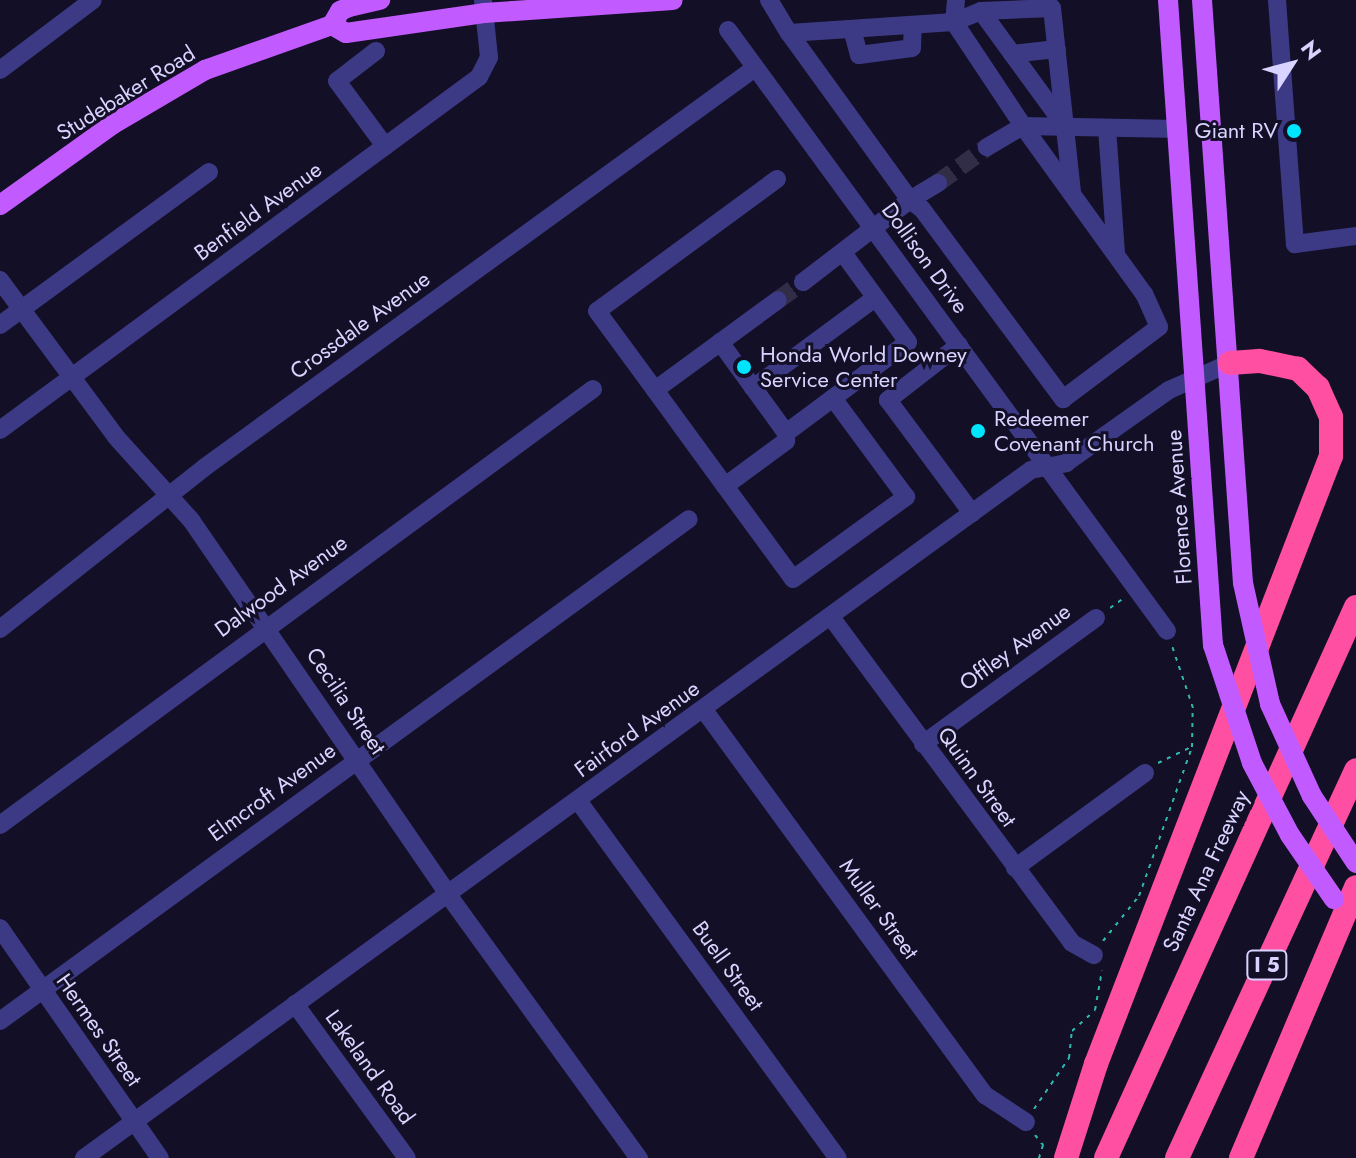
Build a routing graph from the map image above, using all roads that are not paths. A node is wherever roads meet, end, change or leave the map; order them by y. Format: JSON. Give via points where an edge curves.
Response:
{"nodes":[{"id":1,"x":93,"y":0,"type":"edge"},
{"id":2,"x":380,"y":0,"type":"edge"},
{"id":3,"x":673,"y":0,"type":"edge"},
{"id":4,"x":769,"y":0,"type":"edge"},
{"id":5,"x":956,"y":0,"type":"edge"},
{"id":6,"x":1168,"y":0,"type":"edge"},
{"id":7,"x":1202,"y":0,"type":"edge"},
{"id":8,"x":1277,"y":0,"type":"edge"},
{"id":9,"x":484,"y":7,"type":"edge"},
{"id":10,"x":981,"y":11,"type":"junction"},
{"id":11,"x":954,"y":22,"type":"junction"},
{"id":12,"x":332,"y":25,"type":"junction"},
{"id":13,"x":913,"y":25,"type":"junction"},
{"id":14,"x":852,"y":29,"type":"junction"},
{"id":15,"x":728,"y":30,"type":"dead end"},
{"id":16,"x":789,"y":33,"type":"junction"},
{"id":17,"x":1057,"y":49,"type":"junction"},
{"id":18,"x":376,"y":51,"type":"dead end"},
{"id":19,"x":1012,"y":54,"type":"junction"},
{"id":20,"x":755,"y":68,"type":"junction"},
{"id":21,"x":0,"y":70,"type":"edge"},
{"id":22,"x":1023,"y":126,"type":"junction"},
{"id":23,"x":1067,"y":128,"type":"junction"},
{"id":24,"x":1107,"y":128,"type":"junction"},
{"id":25,"x":1178,"y":129,"type":"junction"},
{"id":26,"x":385,"y":146,"type":"junction"},
{"id":27,"x":987,"y":147,"type":"tunnel mouth"},
{"id":28,"x":209,"y":172,"type":"dead end"},
{"id":29,"x":777,"y":179,"type":"dead end"},
{"id":30,"x":938,"y":183,"type":"tunnel mouth"},
{"id":31,"x":1072,"y":194,"type":"junction"},
{"id":32,"x":910,"y":200,"type":"junction"},
{"id":33,"x":0,"y":205,"type":"edge"},
{"id":34,"x":874,"y":230,"type":"junction"},
{"id":35,"x":1356,"y":236,"type":"edge"},
{"id":36,"x":843,"y":253,"type":"junction"},
{"id":37,"x":1116,"y":255,"type":"junction"},
{"id":38,"x":0,"y":280,"type":"edge"},
{"id":39,"x":803,"y":282,"type":"tunnel mouth"},
{"id":40,"x":875,"y":298,"type":"junction"},
{"id":41,"x":778,"y":300,"type":"tunnel mouth"},
{"id":42,"x":21,"y":309,"type":"junction"},
{"id":43,"x":0,"y":325,"type":"edge"},
{"id":44,"x":720,"y":342,"type":"junction"},
{"id":45,"x":959,"y":345,"type":"junction"},
{"id":46,"x":1230,"y":363,"type":"junction"},
{"id":47,"x":72,"y":377,"type":"junction"},
{"id":48,"x":1194,"y":379,"type":"junction"},
{"id":49,"x":753,"y":388,"type":"junction"},
{"id":50,"x":593,"y":389,"type":"dead end"},
{"id":51,"x":655,"y":390,"type":"junction"},
{"id":52,"x":833,"y":398,"type":"junction"},
{"id":53,"x":0,"y":430,"type":"edge"},
{"id":54,"x":786,"y":433,"type":"junction"},
{"id":55,"x":1049,"y":466,"type":"junction"},
{"id":56,"x":725,"y":486,"type":"junction"},
{"id":57,"x":170,"y":497,"type":"junction"},
{"id":58,"x":972,"y":513,"type":"junction"},
{"id":59,"x":689,"y":519,"type":"dead end"},
{"id":60,"x":1356,"y":607,"type":"edge"},
{"id":61,"x":831,"y":617,"type":"junction"},
{"id":62,"x":1096,"y":618,"type":"road end"},
{"id":63,"x":267,"y":626,"type":"junction"},
{"id":64,"x":0,"y":629,"type":"edge"},
{"id":65,"x":1167,"y":631,"type":"road end"},
{"id":66,"x":704,"y":710,"type":"junction"},
{"id":67,"x":923,"y":744,"type":"junction"},
{"id":68,"x":356,"y":761,"type":"junction"},
{"id":69,"x":1356,"y":770,"type":"edge"},
{"id":70,"x":1145,"y":773,"type":"road end"},
{"id":71,"x":579,"y":802,"type":"junction"},
{"id":72,"x":0,"y":825,"type":"edge"},
{"id":73,"x":1356,"y":863,"type":"edge"},
{"id":74,"x":1015,"y":868,"type":"junction"},
{"id":75,"x":1356,"y":887,"type":"edge"},
{"id":76,"x":449,"y":896,"type":"junction"},
{"id":77,"x":1344,"y":912,"type":"edge"},
{"id":78,"x":0,"y":928,"type":"edge"},
{"id":79,"x":1094,"y":955,"type":"dead end"},
{"id":80,"x":41,"y":990,"type":"junction"},
{"id":81,"x":295,"y":1004,"type":"junction"},
{"id":82,"x":0,"y":1021,"type":"edge"},
{"id":83,"x":132,"y":1121,"type":"junction"},
{"id":84,"x":1026,"y":1122,"type":"dead end"},
{"id":85,"x":84,"y":1158,"type":"edge"},
{"id":86,"x":160,"y":1158,"type":"edge"},
{"id":87,"x":407,"y":1158,"type":"edge"},
{"id":88,"x":639,"y":1158,"type":"edge"},
{"id":89,"x":838,"y":1158,"type":"edge"},
{"id":90,"x":1066,"y":1158,"type":"edge"},
{"id":91,"x":1106,"y":1158,"type":"edge"},
{"id":92,"x":1177,"y":1158,"type":"edge"},
{"id":93,"x":1241,"y":1158,"type":"edge"}],
"edges":[{"from":1,"to":21,"type":"street"},
{"from":2,"to":12,"type":"main road","name":"Studebaker Road","via":[[340,11]]},
{"from":3,"to":9,"type":"main road","name":"Studebaker Road"},
{"from":4,"to":16,"type":"street"},
{"from":5,"to":11,"type":"street"},
{"from":6,"to":25,"type":"main road","name":"Florence Avenue"},
{"from":7,"to":46,"type":"main road"},
{"from":8,"to":35,"type":"street","via":[[1295,244]]},
{"from":9,"to":12,"type":"main road","name":"Studebaker Road","via":[[346,33]]},
{"from":9,"to":26,"type":"street","name":"Benfield Avenue","via":[[489,57],[479,77]]},
{"from":10,"to":11,"type":"street"},
{"from":10,"to":17,"type":"street","via":[[1052,8]]},
{"from":10,"to":19,"type":"street"},
{"from":11,"to":13,"type":"street"},
{"from":11,"to":22,"type":"street"},
{"from":12,"to":33,"type":"main road","name":"Studebaker Road","via":[[205,70],[113,124]]},
{"from":13,"to":14,"type":"street"},
{"from":13,"to":14,"type":"street","via":[[912,48],[859,55]]},
{"from":14,"to":16,"type":"street"},
{"from":15,"to":20,"type":"street","name":"Dollison Drive"},
{"from":16,"to":32,"type":"street"},
{"from":17,"to":19,"type":"street"},
{"from":17,"to":23,"type":"street"},
{"from":18,"to":26,"type":"street","via":[[337,81]]},
{"from":19,"to":23,"type":"street"},
{"from":20,"to":34,"type":"street","name":"Dollison Drive"},
{"from":20,"to":57,"type":"street","name":"Crossdale Avenue"},
{"from":22,"to":23,"type":"street"},
{"from":22,"to":27,"type":"street"},
{"from":22,"to":31,"type":"street"},
{"from":23,"to":24,"type":"street"},
{"from":23,"to":31,"type":"street"},
{"from":24,"to":25,"type":"street"},
{"from":24,"to":37,"type":"street"},
{"from":25,"to":48,"type":"main road","name":"Florence Avenue"},
{"from":26,"to":47,"type":"street","name":"Benfield Avenue"},
{"from":28,"to":42,"type":"street"},
{"from":29,"to":51,"type":"street","via":[[597,311]]},
{"from":30,"to":32,"type":"street"},
{"from":31,"to":37,"type":"street"},
{"from":32,"to":34,"type":"street"},
{"from":32,"to":37,"type":"street","via":[[922,209],[1063,399],[1159,327],[1144,294]]},
{"from":34,"to":36,"type":"street"},
{"from":34,"to":45,"type":"street","name":"Dollison Drive"},
{"from":36,"to":39,"type":"street"},
{"from":36,"to":40,"type":"street"},
{"from":38,"to":42,"type":"street","name":"Cecilia Street"},
{"from":40,"to":49,"type":"street"},
{"from":40,"to":52,"type":"street","via":[[908,342]]},
{"from":41,"to":44,"type":"street"},
{"from":42,"to":43,"type":"street"},
{"from":42,"to":47,"type":"street","name":"Cecilia Street"},
{"from":44,"to":49,"type":"street"},
{"from":44,"to":51,"type":"street"},
{"from":45,"to":55,"type":"street","name":"Dollison Drive"},
{"from":45,"to":58,"type":"street","via":[[888,400]]},
{"from":46,"to":48,"type":"street","name":"Fairford Avenue"},
{"from":46,"to":73,"type":"main road","bridge":true,"via":[[1243,583],[1262,681],[1312,796]]},
{"from":46,"to":90,"type":"highway","via":[[1259,361],[1298,369],[1318,388],[1331,417],[1331,456],[1096,1064]]},
{"from":47,"to":53,"type":"street","name":"Benfield Avenue"},
{"from":47,"to":57,"type":"street","name":"Cecilia Street"},
{"from":48,"to":55,"type":"street","name":"Fairford Avenue","via":[[1169,390],[1066,463]]},
{"from":48,"to":77,"type":"main road","name":"Florence Avenue","bridge":true,"via":[[1213,645],[1252,763],[1290,835]]},
{"from":49,"to":54,"type":"street"},
{"from":50,"to":63,"type":"street","name":"Dalwood Avenue"},
{"from":51,"to":56,"type":"street"},
{"from":52,"to":54,"type":"street"},
{"from":52,"to":56,"type":"street","via":[[906,497],[793,579]]},
{"from":54,"to":56,"type":"street","via":[[786,441]]},
{"from":55,"to":58,"type":"street","name":"Fairford Avenue","via":[[1031,470]]},
{"from":55,"to":65,"type":"street","name":"Dollison Drive"},
{"from":57,"to":63,"type":"street","name":"Cecilia Street"},
{"from":57,"to":64,"type":"street","name":"Crossdale Avenue"},
{"from":58,"to":61,"type":"street","name":"Fairford Avenue"},
{"from":59,"to":68,"type":"street","name":"Elmcroft Avenue"},
{"from":60,"to":91,"type":"highway","name":"Santa Ana Freeway"},
{"from":61,"to":66,"type":"street","name":"Fairford Avenue"},
{"from":61,"to":67,"type":"street","name":"Quinn Street"},
{"from":62,"to":67,"type":"street","name":"Offley Avenue"},
{"from":63,"to":68,"type":"street","name":"Cecilia Street"},
{"from":63,"to":72,"type":"street","name":"Dalwood Avenue"},
{"from":66,"to":71,"type":"street","name":"Fairford Avenue"},
{"from":66,"to":84,"type":"street","name":"Muller Street","via":[[985,1095]]},
{"from":67,"to":74,"type":"street","name":"Quinn Street"},
{"from":68,"to":76,"type":"street","name":"Cecilia Street"},
{"from":68,"to":80,"type":"street","name":"Elmcroft Avenue"},
{"from":69,"to":92,"type":"highway","number":"I 5"},
{"from":70,"to":74,"type":"street"},
{"from":71,"to":76,"type":"street","name":"Fairford Avenue"},
{"from":71,"to":89,"type":"street","name":"Buell Street"},
{"from":74,"to":79,"type":"street","name":"Quinn Street","via":[[1072,943]]},
{"from":75,"to":77,"type":"highway"},
{"from":76,"to":81,"type":"street","name":"Fairford Avenue"},
{"from":76,"to":88,"type":"street","name":"Cecilia Street"},
{"from":77,"to":93,"type":"highway"},
{"from":78,"to":80,"type":"street","name":"Hermes Street"},
{"from":80,"to":82,"type":"street","name":"Elmcroft Avenue"},
{"from":80,"to":83,"type":"street","name":"Hermes Street"},
{"from":81,"to":83,"type":"street","name":"Fairford Avenue"},
{"from":81,"to":87,"type":"street","name":"Lakeland Road"},
{"from":83,"to":85,"type":"street","name":"Fairford Avenue"},
{"from":83,"to":86,"type":"street","name":"Hermes Street"}]}
